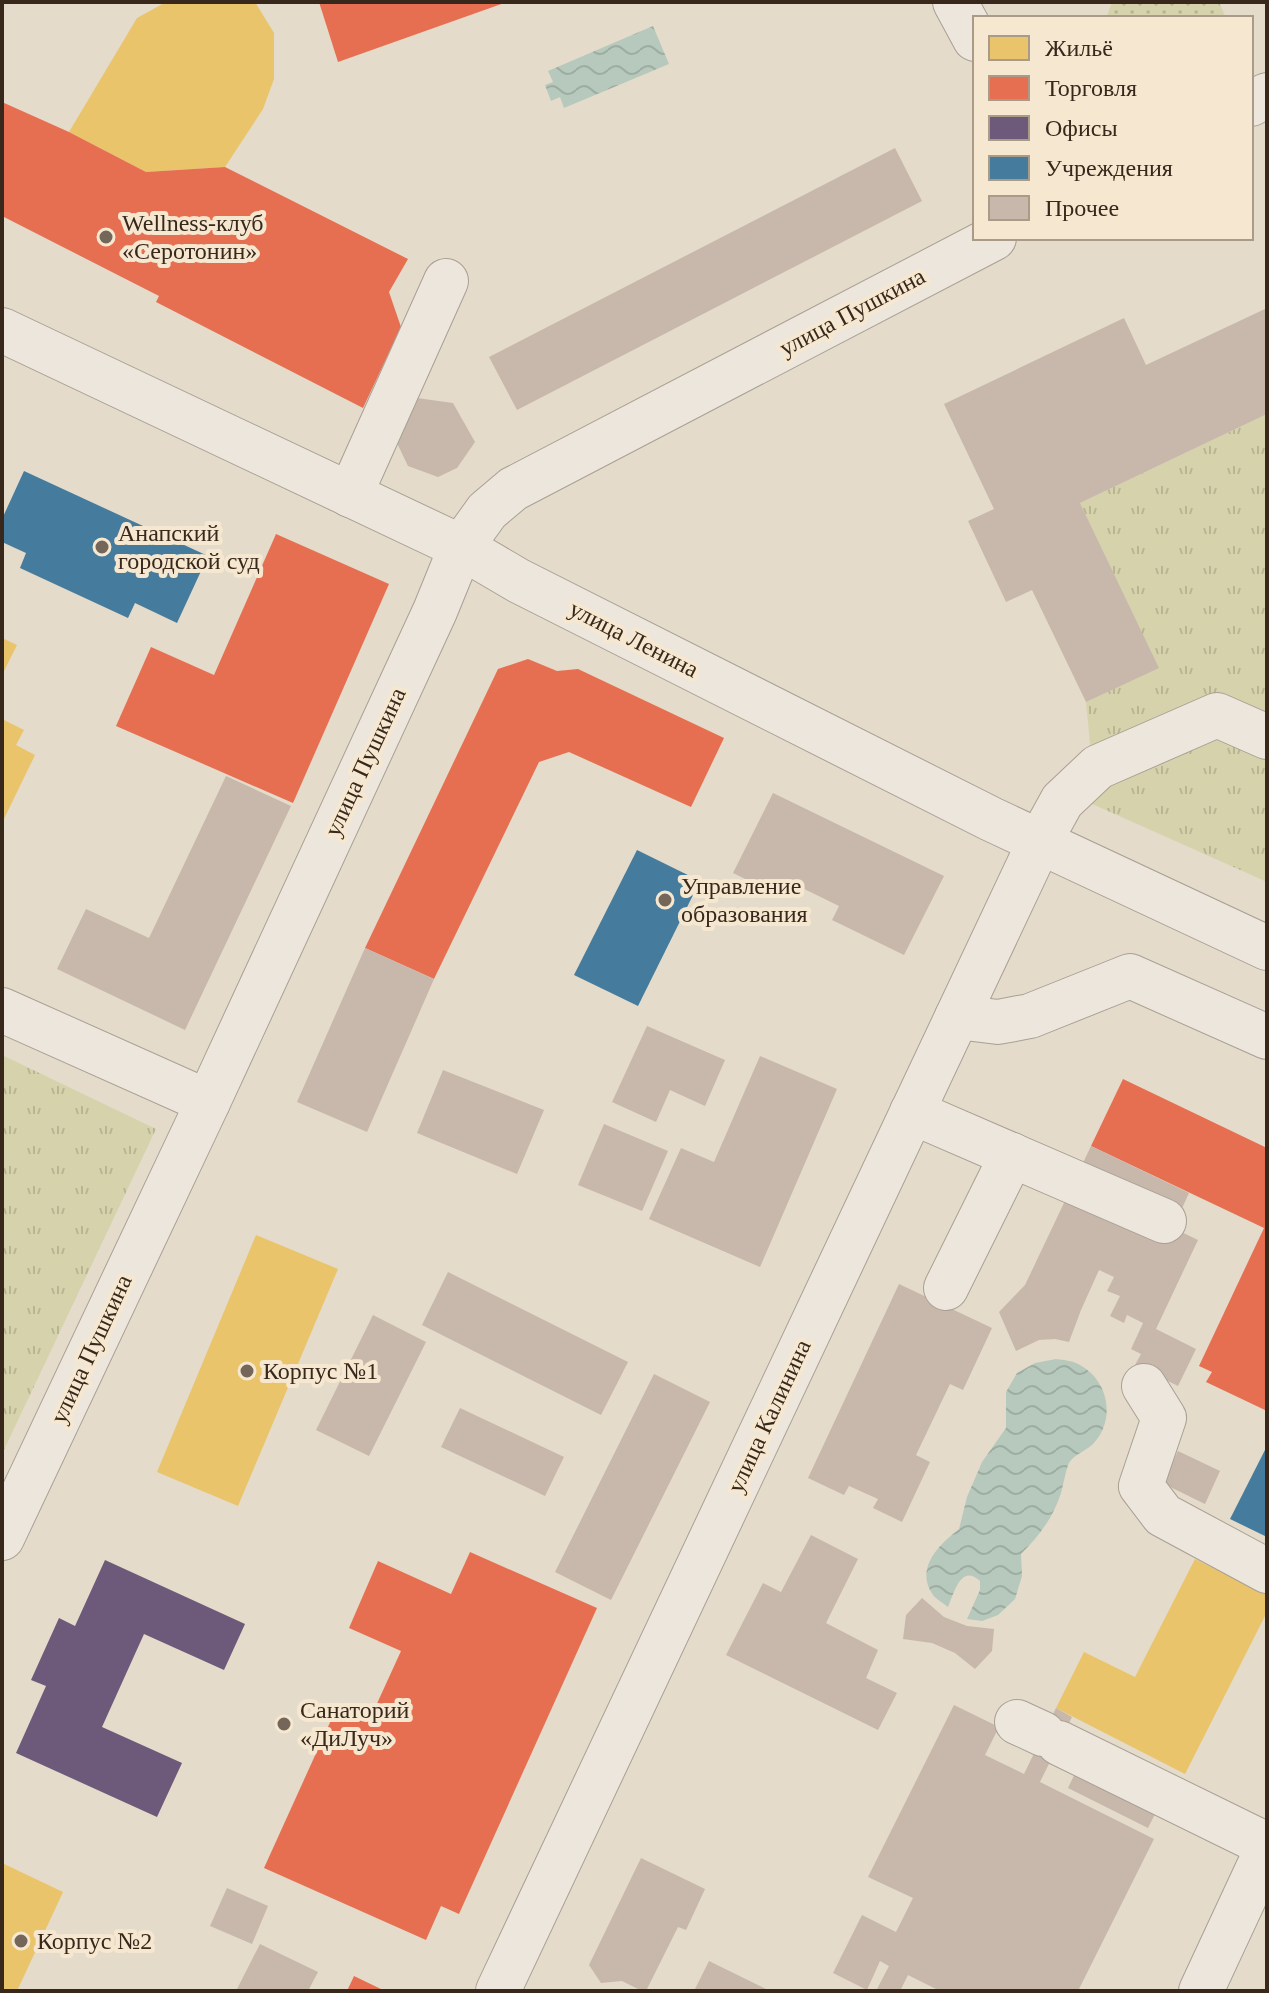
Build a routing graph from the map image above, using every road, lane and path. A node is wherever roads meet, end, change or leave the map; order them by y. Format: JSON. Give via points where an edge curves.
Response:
{"nodes":[{"id":1,"x":955,"y":2,"type":"edge"},
{"id":2,"x":973,"y":35,"type":"edge"},
{"id":3,"x":990,"y":240,"type":"edge"},
{"id":4,"x":446,"y":281,"type":"dead end"},
{"id":5,"x":2,"y":330,"type":"edge"},
{"id":6,"x":350,"y":495,"type":"junction"},
{"id":7,"x":461,"y":547,"type":"junction"},
{"id":8,"x":1267,"y":737,"type":"edge"},
{"id":9,"x":1040,"y":841,"type":"junction"},
{"id":10,"x":1267,"y":948,"type":"edge"},
{"id":11,"x":2,"y":1010,"type":"edge"},
{"id":12,"x":957,"y":1017,"type":"junction"},
{"id":13,"x":1267,"y":1037,"type":"edge"},
{"id":14,"x":208,"y":1102,"type":"junction"},
{"id":15,"x":912,"y":1112,"type":"junction"},
{"id":16,"x":1012,"y":1155,"type":"junction"},
{"id":17,"x":1164,"y":1221,"type":"dead end"},
{"id":18,"x":946,"y":1288,"type":"dead end"},
{"id":19,"x":1144,"y":1386,"type":"dead end"},
{"id":20,"x":2,"y":1538,"type":"edge"},
{"id":21,"x":1267,"y":1571,"type":"edge"},
{"id":22,"x":1040,"y":1733,"type":"dead end"},
{"id":23,"x":1267,"y":1847,"type":"edge"},
{"id":24,"x":498,"y":1991,"type":"edge"},
{"id":25,"x":1201,"y":1991,"type":"edge"}],
"edges":[{"from":1,"to":2,"type":"street"},
{"from":3,"to":7,"type":"street","name":"улица Пушкина","via":[[513,489],[487,511]]},
{"from":4,"to":6,"type":"street"},
{"from":5,"to":6,"type":"street","name":"улица Ленина"},
{"from":6,"to":7,"type":"street","name":"улица Ленина"},
{"from":7,"to":9,"type":"street","name":"улица Ленина","via":[[519,581]]},
{"from":7,"to":14,"type":"street","name":"улица Пушкина"},
{"from":8,"to":9,"type":"street","name":"улица Калинина","via":[[1217,715],[1098,767],[1062,801]]},
{"from":9,"to":10,"type":"street","name":"улица Ленина"},
{"from":9,"to":12,"type":"street","name":"улица Калинина"},
{"from":11,"to":14,"type":"street"},
{"from":12,"to":13,"type":"street","via":[[998,1022],[1030,1016],[1130,976]]},
{"from":12,"to":15,"type":"street","name":"улица Калинина"},
{"from":14,"to":20,"type":"street","name":"улица Пушкина"},
{"from":15,"to":16,"type":"street"},
{"from":15,"to":24,"type":"street","name":"улица Калинина"},
{"from":16,"to":17,"type":"street"},
{"from":16,"to":18,"type":"street"},
{"from":19,"to":21,"type":"street","via":[[1164,1418],[1141,1486],[1163,1515]]},
{"from":22,"to":23,"type":"street"},
{"from":23,"to":25,"type":"street"}]}
